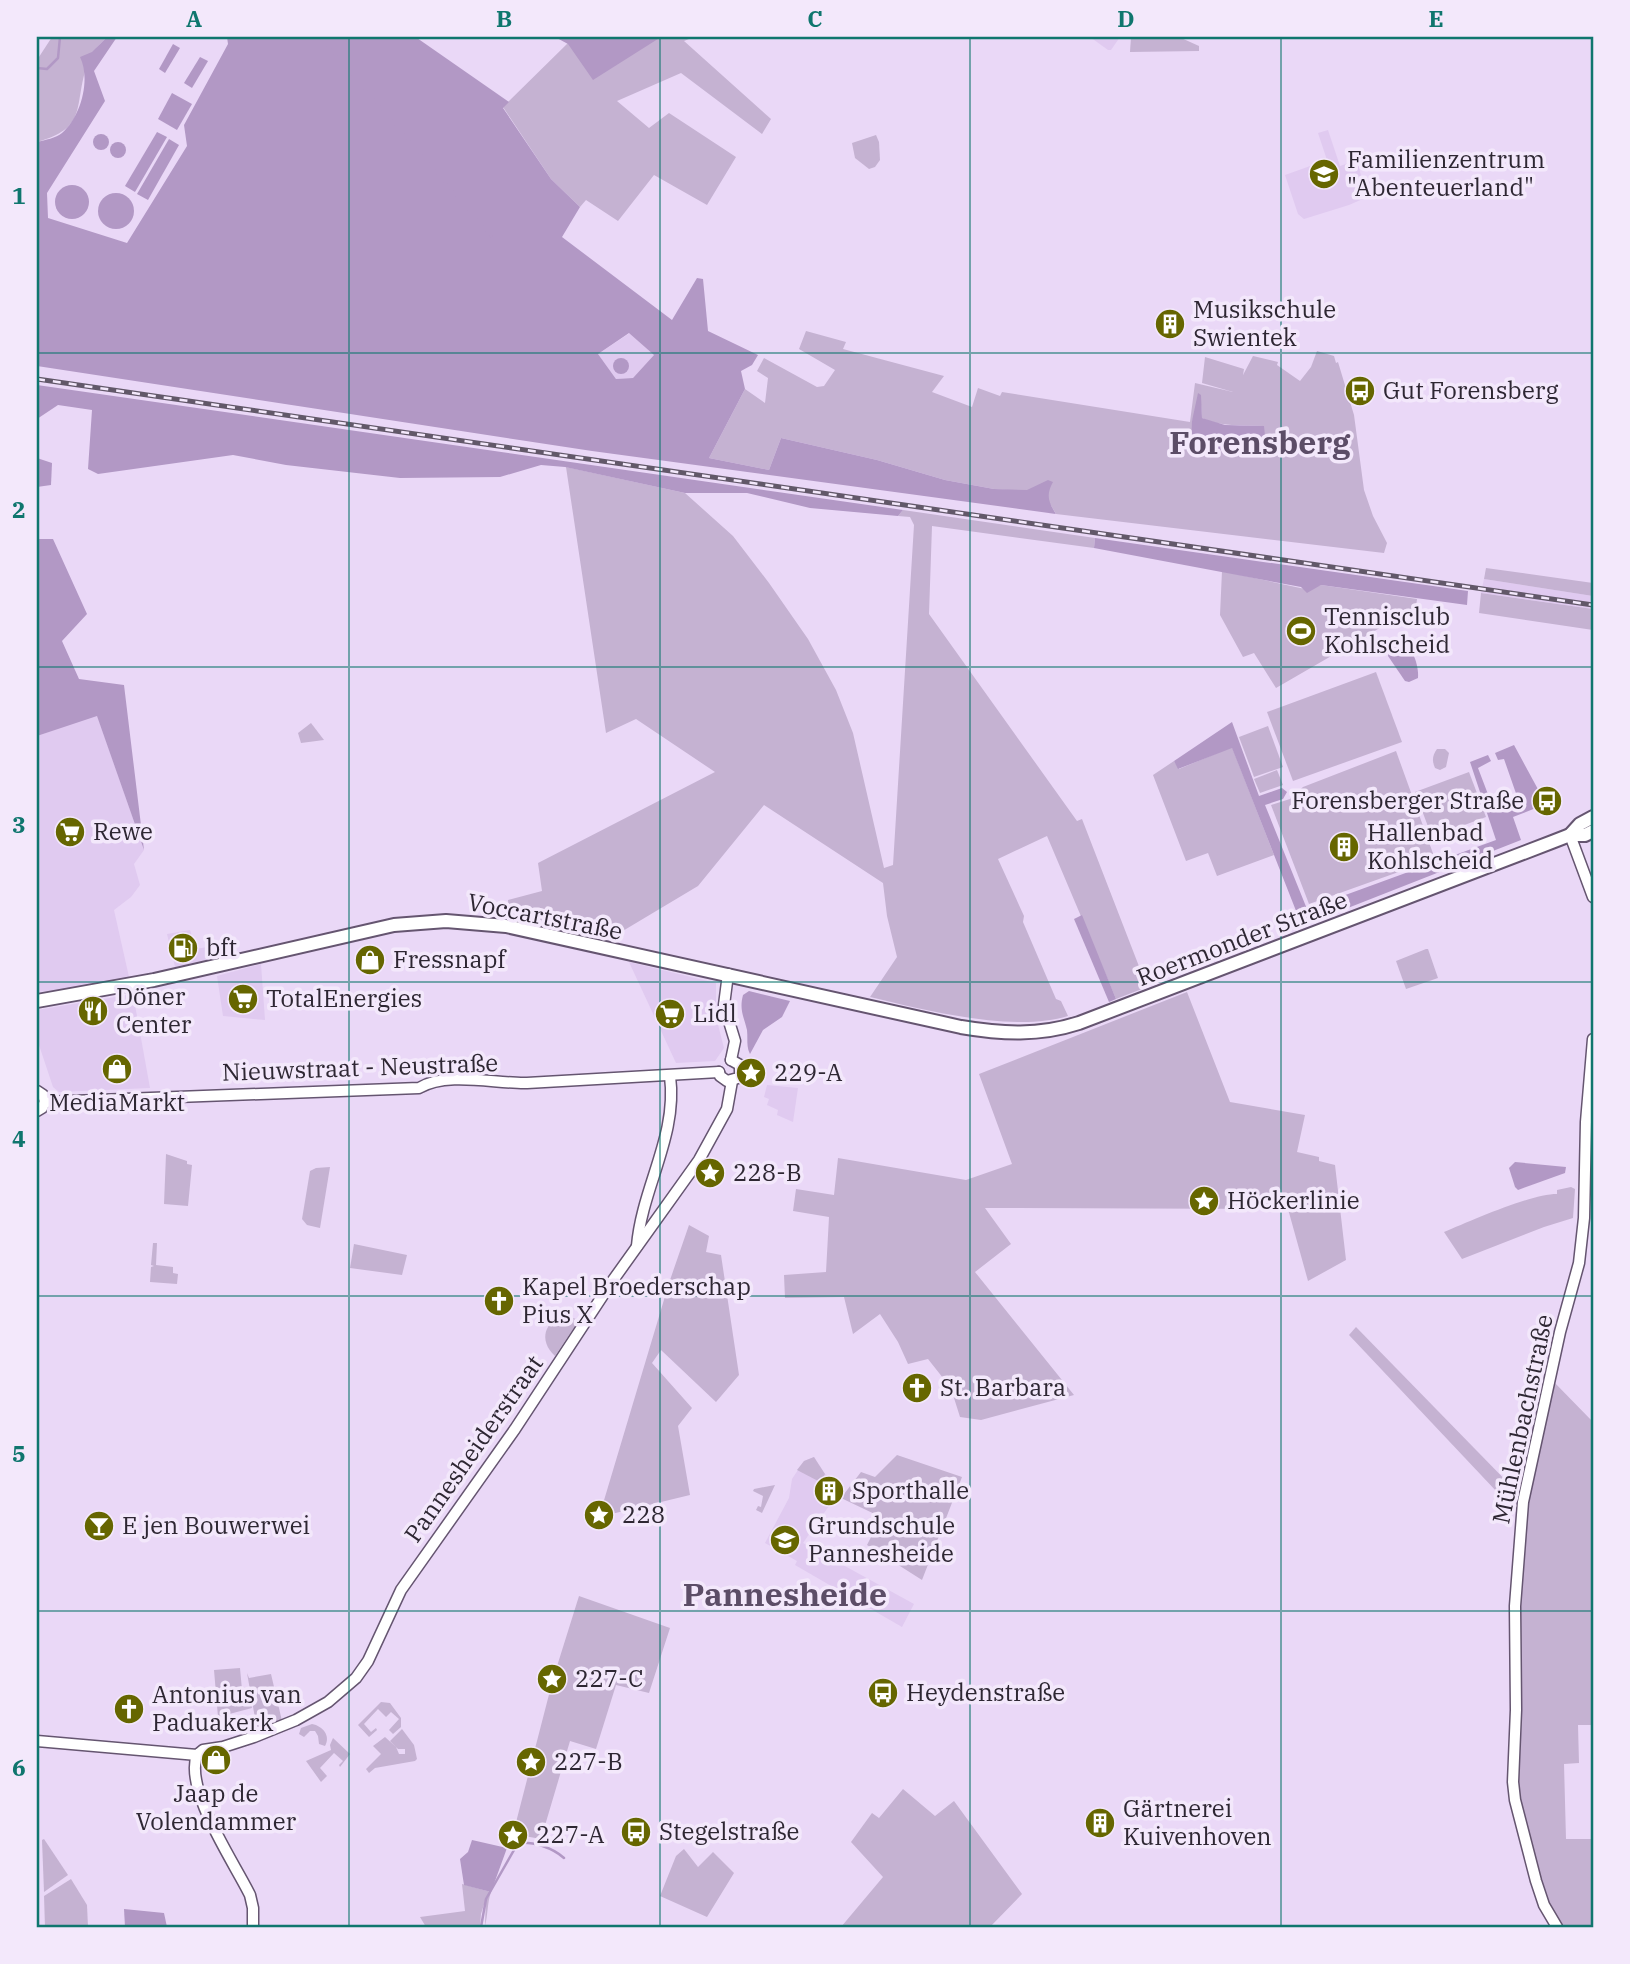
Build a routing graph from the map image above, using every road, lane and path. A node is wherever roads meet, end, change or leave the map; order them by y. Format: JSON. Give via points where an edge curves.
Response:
{"nodes":[{"id":1,"x":1593,"y":817,"type":"edge"},
{"id":2,"x":1593,"y":831,"type":"edge"},
{"id":3,"x":1570,"y":835,"type":"junction"},
{"id":4,"x":1593,"y":897,"type":"edge"},
{"id":5,"x":728,"y":974,"type":"junction"},
{"id":6,"x":37,"y":1001,"type":"edge"},
{"id":7,"x":1004,"y":1033,"type":"joint"},
{"id":8,"x":1593,"y":1039,"type":"edge"},
{"id":9,"x":731,"y":1060,"type":"junction"},
{"id":10,"x":719,"y":1072,"type":"junction"},
{"id":11,"x":670,"y":1076,"type":"junction"},
{"id":12,"x":732,"y":1081,"type":"junction"},
{"id":13,"x":37,"y":1091,"type":"edge"},
{"id":14,"x":45,"y":1102,"type":"junction"},
{"id":15,"x":37,"y":1111,"type":"edge"},
{"id":16,"x":637,"y":1246,"type":"junction"},
{"id":17,"x":37,"y":1741,"type":"edge"},
{"id":18,"x":197,"y":1755,"type":"junction"},
{"id":19,"x":253,"y":1927,"type":"edge"},
{"id":20,"x":1557,"y":1927,"type":"edge"}],
"edges":[{"from":1,"to":3,"type":"main road","name":"Roermonder Straße"},
{"from":2,"to":3,"type":"main road","name":"Roermonder Straße"},
{"from":3,"to":4,"type":"street"},
{"from":3,"to":7,"type":"main road","name":"Roermonder Straße","via":[[1079,1023],[1046,1031]]},
{"from":5,"to":6,"type":"main road","name":"Voccartstraße","via":[[506,926],[446,920],[394,925],[154,980]]},
{"from":5,"to":7,"type":"main road","name":"Voccartstraße"},
{"from":5,"to":9,"type":"street","via":[[724,1005],[736,1041]]},
{"from":8,"to":20,"type":"street","name":"Mühlenbachstraße","via":[[1579,1263],[1523,1502],[1516,1606],[1515,1800],[1535,1881]]},
{"from":9,"to":10,"type":"street","via":[[722,1063]]},
{"from":9,"to":12,"type":"street","via":[[741,1070]]},
{"from":10,"to":11,"type":"street","name":"Nieuwstraat - Neustraße"},
{"from":10,"to":12,"type":"street","via":[[724,1080]]},
{"from":11,"to":14,"type":"street","name":"Nieuwstraat - Neustraße","via":[[500,1084],[490,1079],[440,1081],[419,1088]]},
{"from":11,"to":16,"type":"street","via":[[668,1127]]},
{"from":12,"to":16,"type":"street","name":"Pannesheiderstraat","via":[[727,1109],[712,1139]]},
{"from":13,"to":14,"type":"street"},
{"from":14,"to":15,"type":"street"},
{"from":16,"to":18,"type":"street","name":"Pannesheiderstraat","via":[[516,1429],[401,1590],[356,1678],[321,1706],[277,1728]]},
{"from":17,"to":18,"type":"street"},
{"from":18,"to":19,"type":"street","via":[[201,1801],[250,1895]]}]}
